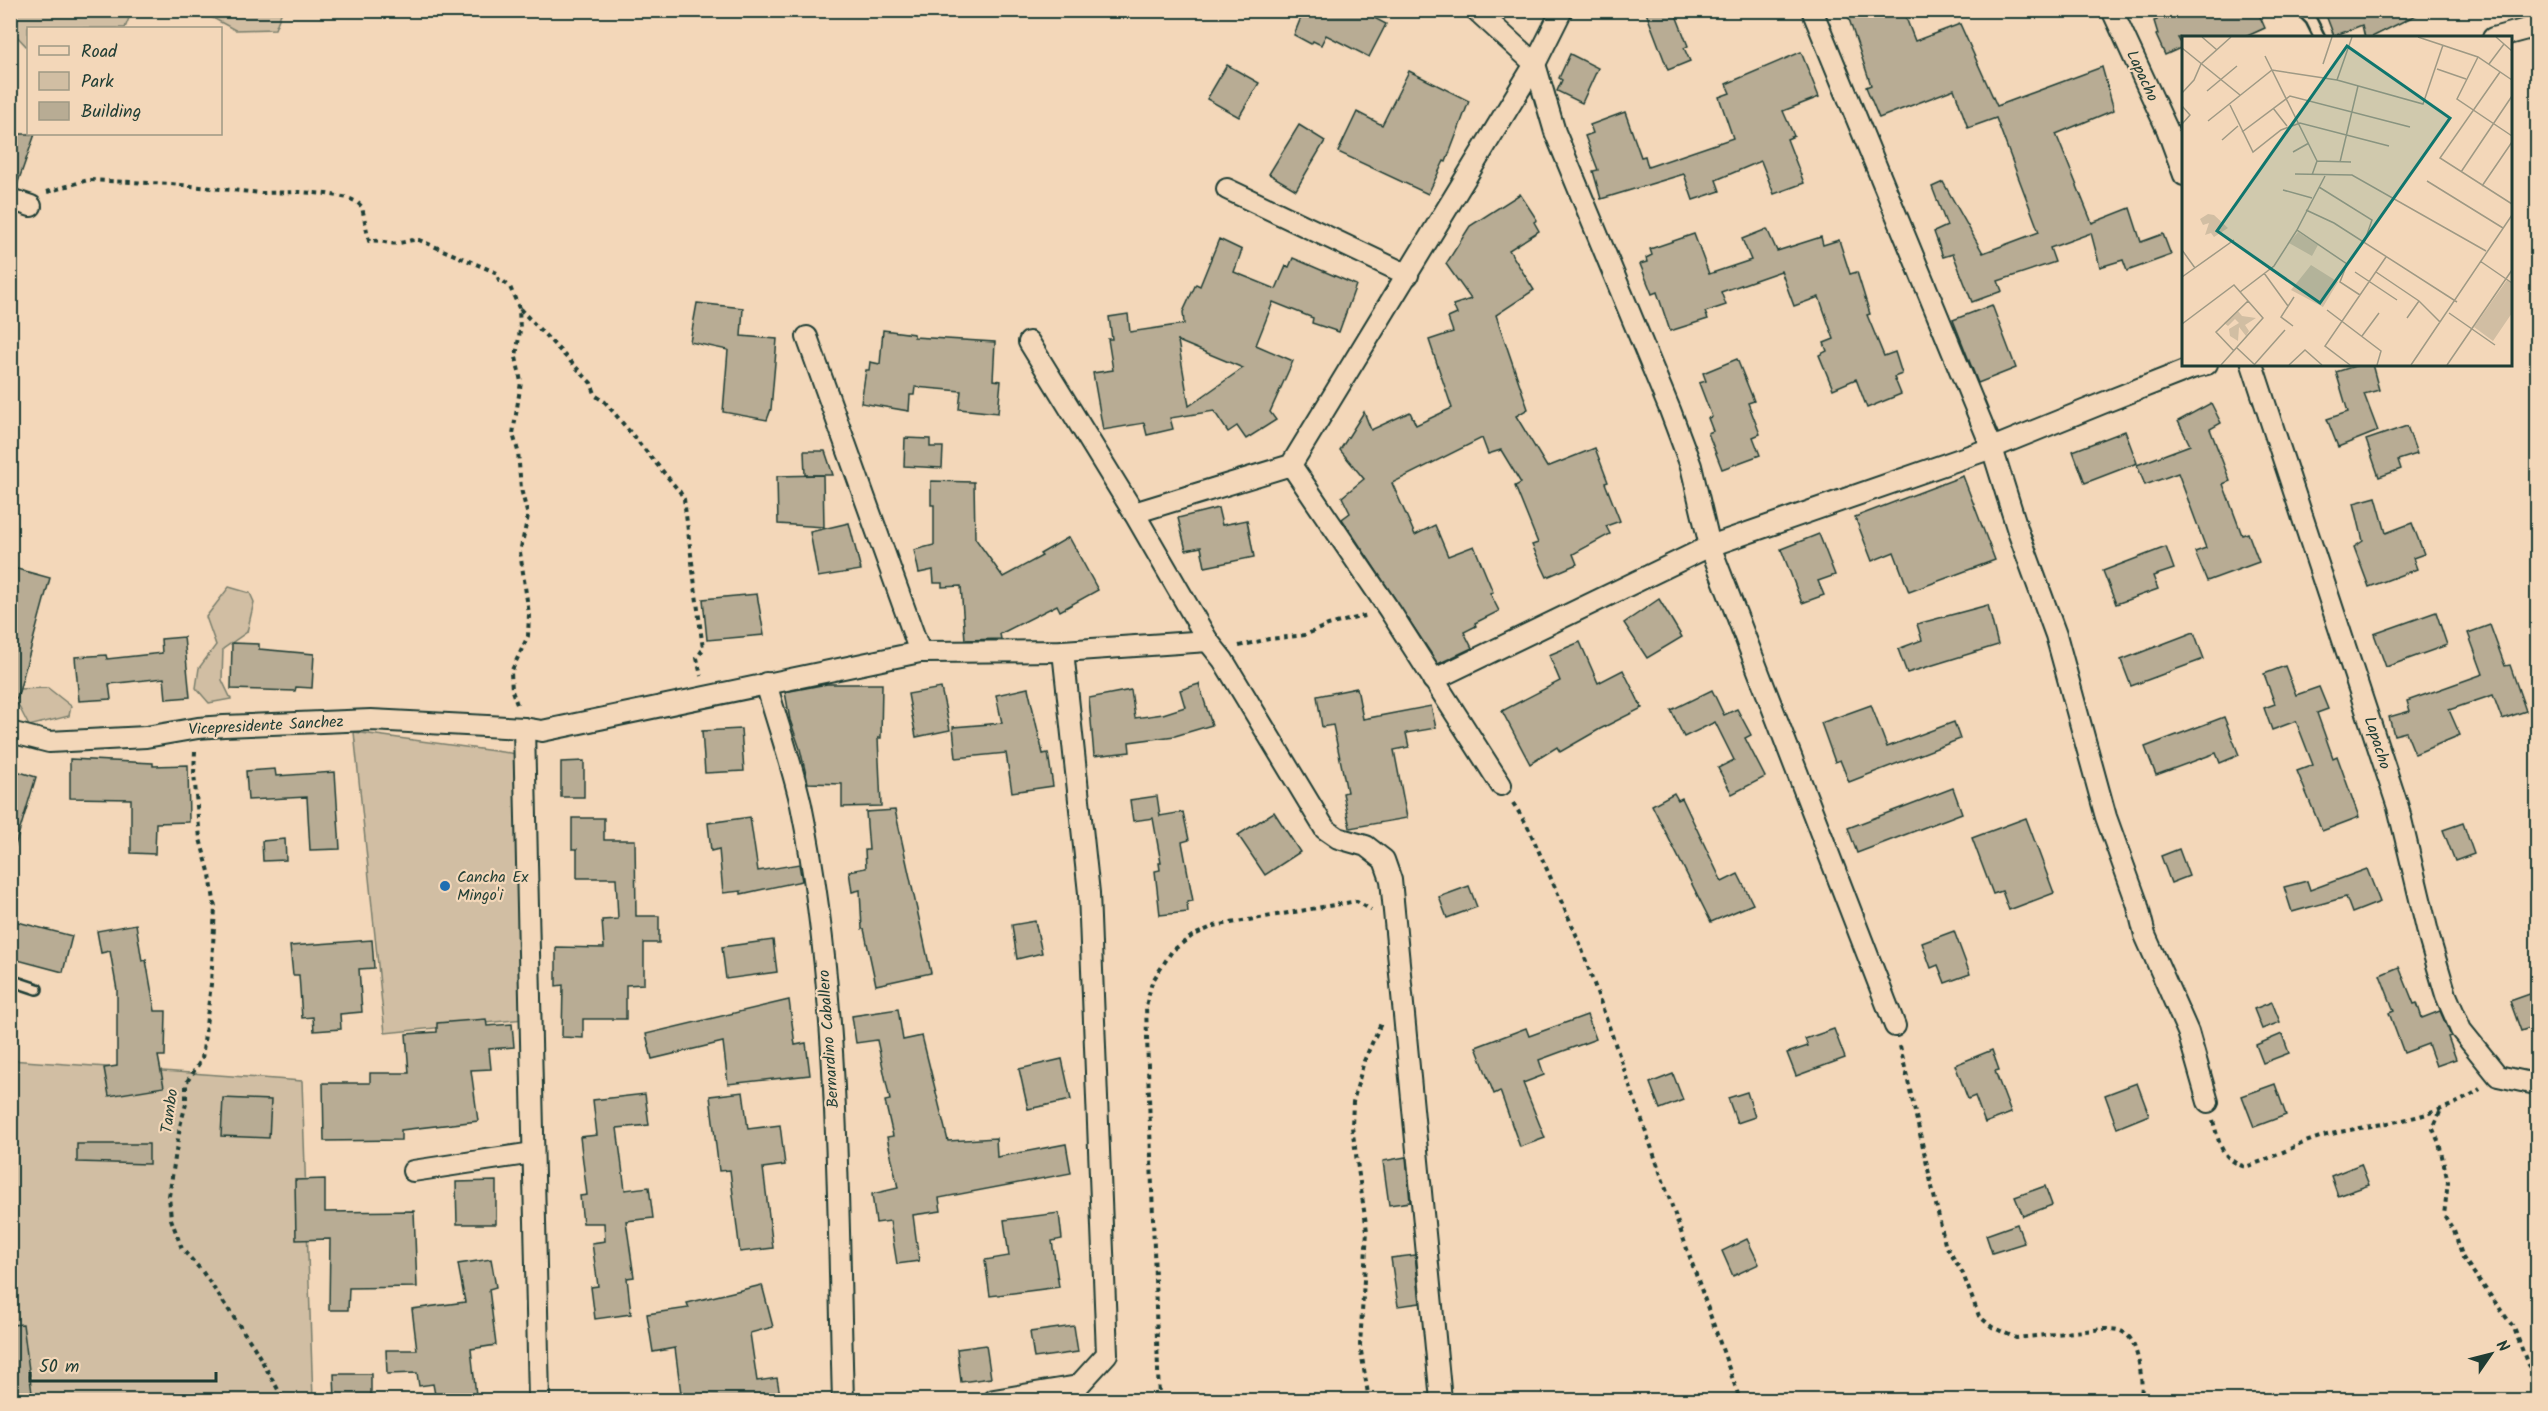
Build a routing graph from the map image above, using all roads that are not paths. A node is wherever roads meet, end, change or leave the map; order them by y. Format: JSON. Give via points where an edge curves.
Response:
{"nodes":[{"id":1,"x":1476,"y":10,"type":"edge"},
{"id":2,"x":1562,"y":10,"type":"edge"},
{"id":3,"x":1812,"y":10,"type":"edge"},
{"id":4,"x":2112,"y":10,"type":"edge"},
{"id":5,"x":2301,"y":10,"type":"edge"},
{"id":6,"x":2538,"y":26,"type":"edge"},
{"id":7,"x":2319,"y":36,"type":"edge"},
{"id":8,"x":2500,"y":36,"type":"edge"},
{"id":9,"x":1535,"y":64,"type":"junction"},
{"id":10,"x":2175,"y":126,"type":"edge"},
{"id":11,"x":2182,"y":164,"type":"edge"},
{"id":12,"x":1227,"y":189,"type":"dead end"},
{"id":13,"x":10,"y":199,"type":"edge"},
{"id":14,"x":31,"y":206,"type":"road end"},
{"id":15,"x":1408,"y":275,"type":"junction"},
{"id":16,"x":807,"y":337,"type":"dead end"},
{"id":17,"x":1029,"y":342,"type":"dead end"},
{"id":18,"x":2199,"y":366,"type":"edge"},
{"id":19,"x":2253,"y":366,"type":"edge"},
{"id":20,"x":1992,"y":448,"type":"junction"},
{"id":21,"x":1291,"y":465,"type":"junction"},
{"id":22,"x":1134,"y":513,"type":"junction"},
{"id":23,"x":1710,"y":546,"type":"junction"},
{"id":24,"x":1208,"y":640,"type":"junction"},
{"id":25,"x":1064,"y":651,"type":"junction"},
{"id":26,"x":920,"y":652,"type":"junction"},
{"id":27,"x":1433,"y":680,"type":"junction"},
{"id":28,"x":766,"y":683,"type":"junction"},
{"id":29,"x":533,"y":730,"type":"junction"},
{"id":30,"x":10,"y":732,"type":"edge"},
{"id":31,"x":1500,"y":785,"type":"road end"},
{"id":32,"x":10,"y":980,"type":"edge"},
{"id":33,"x":37,"y":989,"type":"dead end"},
{"id":34,"x":1895,"y":1026,"type":"road end"},
{"id":35,"x":2538,"y":1082,"type":"edge"},
{"id":36,"x":2208,"y":1102,"type":"road end"},
{"id":37,"x":533,"y":1153,"type":"junction"},
{"id":38,"x":412,"y":1171,"type":"dead end"},
{"id":39,"x":539,"y":1401,"type":"edge"},
{"id":40,"x":843,"y":1401,"type":"edge"},
{"id":41,"x":994,"y":1401,"type":"edge"},
{"id":42,"x":1441,"y":1401,"type":"edge"}],
"edges":[{"from":1,"to":9,"type":"street"},
{"from":2,"to":9,"type":"street"},
{"from":3,"to":20,"type":"street"},
{"from":4,"to":10,"type":"street","name":"Lapacho"},
{"from":5,"to":7,"type":"lane"},
{"from":6,"to":8,"type":"street"},
{"from":9,"to":15,"type":"street"},
{"from":9,"to":23,"type":"street","via":[[1555,132],[1691,466]]},
{"from":10,"to":11,"type":"street","name":"Lapacho"},
{"from":12,"to":15,"type":"street"},
{"from":13,"to":14,"type":"street"},
{"from":15,"to":21,"type":"street"},
{"from":16,"to":26,"type":"street"},
{"from":17,"to":22,"type":"street"},
{"from":18,"to":20,"type":"street"},
{"from":19,"to":35,"type":"street","name":"Lapacho","via":[[2398,807],[2446,995],[2461,1030],[2498,1076]]},
{"from":20,"to":23,"type":"street"},
{"from":20,"to":36,"type":"street","via":[[2056,635],[2102,807],[2145,935],[2188,1032]]},
{"from":21,"to":22,"type":"street"},
{"from":21,"to":27,"type":"street"},
{"from":22,"to":24,"type":"street"},
{"from":23,"to":27,"type":"street"},
{"from":23,"to":34,"type":"street"},
{"from":24,"to":25,"type":"street","name":"Vicepresidente Sanchez"},
{"from":24,"to":42,"type":"street","via":[[1325,829],[1338,838],[1366,846],[1384,860],[1391,880]]},
{"from":25,"to":26,"type":"street","name":"Vicepresidente Sanchez"},
{"from":25,"to":41,"type":"street","via":[[1089,893],[1107,1354],[1078,1386]]},
{"from":26,"to":28,"type":"street","name":"Vicepresidente Sanchez"},
{"from":27,"to":31,"type":"street"},
{"from":28,"to":29,"type":"street","name":"Vicepresidente Sanchez"},
{"from":28,"to":40,"type":"street","name":"Bernardino Caballero","via":[[800,804],[831,1029]]},
{"from":29,"to":30,"type":"street","name":"Vicepresidente Sanchez","via":[[371,720],[198,728],[146,737],[49,742]]},
{"from":29,"to":37,"type":"street"},
{"from":32,"to":33,"type":"lane"},
{"from":37,"to":38,"type":"street"},
{"from":37,"to":39,"type":"street"}]}
